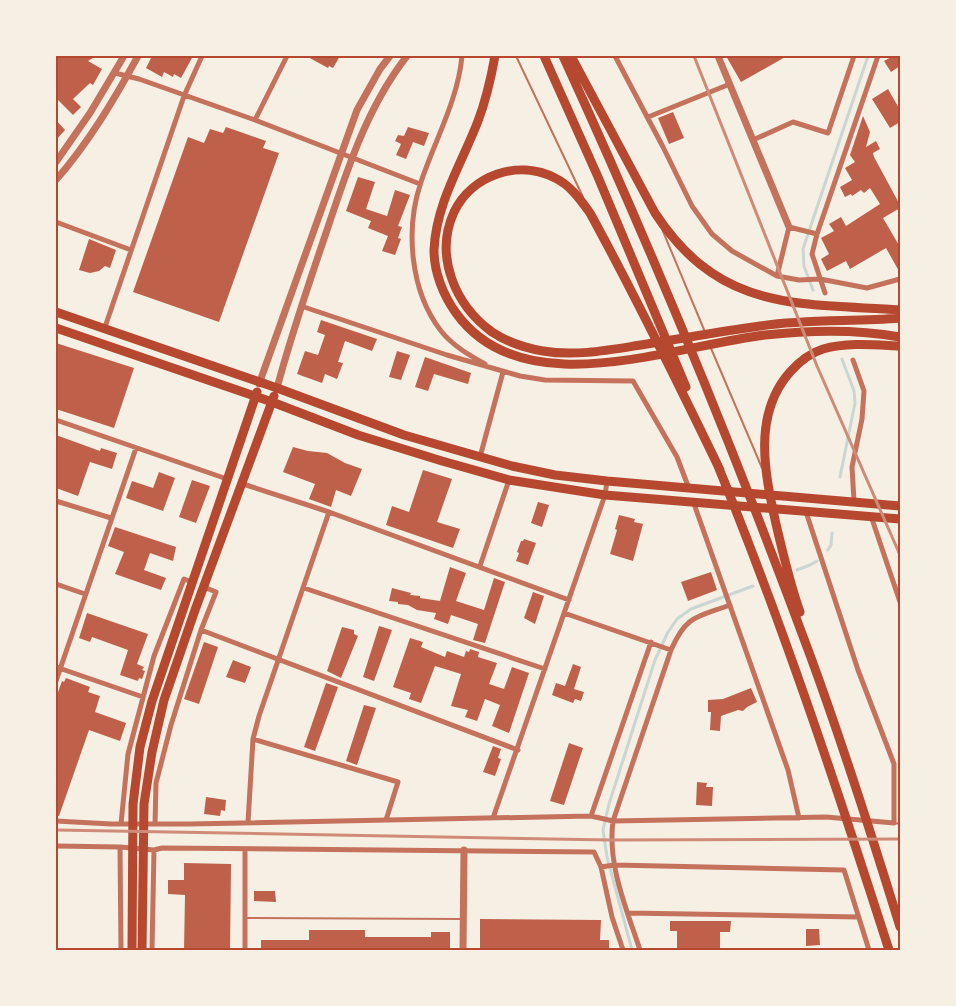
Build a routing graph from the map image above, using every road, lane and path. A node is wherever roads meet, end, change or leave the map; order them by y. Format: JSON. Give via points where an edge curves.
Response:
{"nodes":[{"id":1,"x":124,"y":56,"type":"edge"},
{"id":2,"x":138,"y":56,"type":"edge"},
{"id":3,"x":202,"y":56,"type":"edge"},
{"id":4,"x":287,"y":56,"type":"edge"},
{"id":5,"x":390,"y":56,"type":"edge"},
{"id":6,"x":407,"y":56,"type":"edge"},
{"id":7,"x":462,"y":56,"type":"edge"},
{"id":8,"x":495,"y":56,"type":"edge"},
{"id":9,"x":516,"y":56,"type":"edge"},
{"id":10,"x":543,"y":56,"type":"edge"},
{"id":11,"x":563,"y":56,"type":"edge"},
{"id":12,"x":571,"y":56,"type":"edge"},
{"id":13,"x":615,"y":56,"type":"edge"},
{"id":14,"x":718,"y":56,"type":"edge"},
{"id":15,"x":854,"y":56,"type":"edge"},
{"id":16,"x":878,"y":56,"type":"edge"},
{"id":17,"x":115,"y":73,"type":"junction"},
{"id":18,"x":127,"y":76,"type":"junction"},
{"id":19,"x":730,"y":84,"type":"junction"},
{"id":20,"x":184,"y":96,"type":"junction"},
{"id":21,"x":648,"y":117,"type":"junction"},
{"id":22,"x":255,"y":120,"type":"junction"},
{"id":23,"x":753,"y":140,"type":"junction"},
{"id":24,"x":340,"y":154,"type":"junction"},
{"id":25,"x":351,"y":159,"type":"junction"},
{"id":26,"x":56,"y":162,"type":"edge"},
{"id":27,"x":56,"y":180,"type":"edge"},
{"id":28,"x":420,"y":184,"type":"junction"},
{"id":29,"x":590,"y":213,"type":"junction"},
{"id":30,"x":655,"y":213,"type":"junction"},
{"id":31,"x":56,"y":222,"type":"edge"},
{"id":32,"x":789,"y":227,"type":"junction"},
{"id":33,"x":815,"y":234,"type":"junction"},
{"id":34,"x":131,"y":250,"type":"junction"},
{"id":35,"x":777,"y":276,"type":"junction"},
{"id":36,"x":818,"y":279,"type":"junction"},
{"id":37,"x":900,"y":279,"type":"edge"},
{"id":38,"x":825,"y":293,"type":"dead end"},
{"id":39,"x":301,"y":306,"type":"junction"},
{"id":40,"x":900,"y":310,"type":"edge"},
{"id":41,"x":56,"y":312,"type":"edge"},
{"id":42,"x":652,"y":317,"type":"junction"},
{"id":43,"x":900,"y":318,"type":"edge"},
{"id":44,"x":56,"y":328,"type":"edge"},
{"id":45,"x":104,"y":330,"type":"junction"},
{"id":46,"x":900,"y":337,"type":"edge"},
{"id":47,"x":900,"y":346,"type":"edge"},
{"id":48,"x":853,"y":360,"type":"dead end"},
{"id":49,"x":495,"y":369,"type":"junction"},
{"id":50,"x":503,"y":372,"type":"junction"},
{"id":51,"x":259,"y":384,"type":"junction"},
{"id":52,"x":277,"y":388,"type":"junction"},
{"id":53,"x":255,"y":397,"type":"junction"},
{"id":54,"x":272,"y":402,"type":"junction"},
{"id":55,"x":56,"y":420,"type":"edge"},
{"id":56,"x":136,"y":448,"type":"junction"},
{"id":57,"x":480,"y":458,"type":"junction"},
{"id":58,"x":766,"y":478,"type":"junction"},
{"id":59,"x":227,"y":479,"type":"junction"},
{"id":60,"x":509,"y":480,"type":"junction"},
{"id":61,"x":607,"y":481,"type":"junction"},
{"id":62,"x":243,"y":484,"type":"junction"},
{"id":63,"x":688,"y":486,"type":"junction"},
{"id":64,"x":605,"y":495,"type":"junction"},
{"id":65,"x":56,"y":501,"type":"edge"},
{"id":66,"x":693,"y":501,"type":"junction"},
{"id":67,"x":854,"y":501,"type":"junction"},
{"id":68,"x":900,"y":506,"type":"edge"},
{"id":69,"x":329,"y":512,"type":"junction"},
{"id":70,"x":806,"y":512,"type":"junction"},
{"id":71,"x":871,"y":516,"type":"junction"},
{"id":72,"x":111,"y":518,"type":"junction"},
{"id":73,"x":900,"y":519,"type":"edge"},
{"id":74,"x":480,"y":566,"type":"junction"},
{"id":75,"x":56,"y":584,"type":"edge"},
{"id":76,"x":204,"y":587,"type":"junction"},
{"id":77,"x":304,"y":588,"type":"junction"},
{"id":78,"x":85,"y":594,"type":"junction"},
{"id":79,"x":569,"y":600,"type":"junction"},
{"id":80,"x":729,"y":602,"type":"junction"},
{"id":81,"x":900,"y":602,"type":"edge"},
{"id":82,"x":564,"y":613,"type":"junction"},
{"id":83,"x":201,"y":630,"type":"junction"},
{"id":84,"x":654,"y":643,"type":"junction"},
{"id":85,"x":668,"y":649,"type":"junction"},
{"id":86,"x":279,"y":661,"type":"junction"},
{"id":87,"x":58,"y":668,"type":"edge"},
{"id":88,"x":545,"y":669,"type":"junction"},
{"id":89,"x":858,"y":670,"type":"junction"},
{"id":90,"x":851,"y":674,"type":"dead end"},
{"id":91,"x":56,"y":681,"type":"edge"},
{"id":92,"x":148,"y":699,"type":"junction"},
{"id":93,"x":253,"y":739,"type":"junction"},
{"id":94,"x":518,"y":750,"type":"junction"},
{"id":95,"x":858,"y":793,"type":"junction"},
{"id":96,"x":593,"y":816,"type":"junction"},
{"id":97,"x":493,"y":818,"type":"junction"},
{"id":98,"x":799,"y":818,"type":"junction"},
{"id":99,"x":386,"y":820,"type":"junction"},
{"id":100,"x":56,"y":821,"type":"edge"},
{"id":101,"x":611,"y":821,"type":"junction"},
{"id":102,"x":248,"y":822,"type":"junction"},
{"id":103,"x":897,"y":823,"type":"edge"},
{"id":104,"x":121,"y":824,"type":"junction"},
{"id":105,"x":155,"y":824,"type":"junction"},
{"id":106,"x":56,"y":846,"type":"edge"},
{"id":107,"x":120,"y":847,"type":"junction"},
{"id":108,"x":154,"y":850,"type":"junction"},
{"id":109,"x":245,"y":850,"type":"junction"},
{"id":110,"x":464,"y":850,"type":"junction"},
{"id":111,"x":614,"y":864,"type":"junction"},
{"id":112,"x":601,"y":867,"type":"junction"},
{"id":113,"x":628,"y":913,"type":"junction"},
{"id":114,"x":858,"y":917,"type":"junction"},
{"id":115,"x":245,"y":918,"type":"junction"},
{"id":116,"x":464,"y":919,"type":"junction"},
{"id":117,"x":900,"y":927,"type":"edge"},
{"id":118,"x":121,"y":951,"type":"edge"},
{"id":119,"x":132,"y":951,"type":"edge"},
{"id":120,"x":142,"y":951,"type":"edge"},
{"id":121,"x":152,"y":951,"type":"edge"},
{"id":122,"x":245,"y":951,"type":"edge"},
{"id":123,"x":463,"y":951,"type":"edge"},
{"id":124,"x":622,"y":951,"type":"edge"},
{"id":125,"x":640,"y":951,"type":"edge"},
{"id":126,"x":869,"y":951,"type":"edge"},
{"id":127,"x":889,"y":951,"type":"edge"}],
"edges":[{"from":1,"to":17,"type":"street"},
{"from":2,"to":18,"type":"street"},
{"from":3,"to":20,"type":"street"},
{"from":4,"to":22,"type":"street"},
{"from":5,"to":24,"type":"street","via":[[357,110]]},
{"from":6,"to":25,"type":"street","via":[[392,74]]},
{"from":7,"to":28,"type":"street","via":[[452,102]]},
{"from":8,"to":46,"type":"highway","via":[[479,120],[440,215],[434,252],[436,271],[450,305],[488,343],[527,360],[574,364],[631,359],[791,333],[822,331]]},
{"from":9,"to":29,"type":"lane"},
{"from":10,"to":42,"type":"highway"},
{"from":11,"to":95,"type":"highway","via":[[740,471]]},
{"from":12,"to":30,"type":"highway"},
{"from":13,"to":21,"type":"street"},
{"from":14,"to":19,"type":"street"},
{"from":15,"to":23,"type":"street","via":[[828,133],[793,122]]},
{"from":16,"to":33,"type":"street"},
{"from":17,"to":18,"type":"street"},
{"from":17,"to":26,"type":"street"},
{"from":18,"to":20,"type":"street"},
{"from":18,"to":27,"type":"street","via":[[97,127]]},
{"from":19,"to":21,"type":"street"},
{"from":19,"to":23,"type":"street"},
{"from":20,"to":22,"type":"street"},
{"from":20,"to":34,"type":"street"},
{"from":21,"to":35,"type":"street","via":[[692,206],[712,234],[732,251]]},
{"from":22,"to":24,"type":"street"},
{"from":23,"to":32,"type":"street"},
{"from":24,"to":25,"type":"street"},
{"from":24,"to":51,"type":"street"},
{"from":25,"to":28,"type":"street"},
{"from":25,"to":39,"type":"street"},
{"from":28,"to":49,"type":"street","via":[[412,228],[414,271],[424,302],[442,332],[457,347]]},
{"from":29,"to":42,"type":"highway"},
{"from":29,"to":43,"type":"highway","via":[[568,187],[541,172],[510,170],[471,190],[455,211],[447,239],[448,268],[469,310],[493,333],[509,341],[563,352],[624,348],[762,325]]},
{"from":30,"to":40,"type":"highway","via":[[699,264],[718,278],[758,296]]},
{"from":30,"to":58,"type":"lane"},
{"from":31,"to":34,"type":"street"},
{"from":32,"to":33,"type":"street"},
{"from":32,"to":35,"type":"street"},
{"from":33,"to":36,"type":"street","via":[[812,254]]},
{"from":34,"to":45,"type":"street"},
{"from":35,"to":36,"type":"street"},
{"from":36,"to":37,"type":"street","via":[[867,288]]},
{"from":36,"to":38,"type":"street"},
{"from":39,"to":49,"type":"street"},
{"from":39,"to":52,"type":"street"},
{"from":41,"to":45,"type":"highway"},
{"from":42,"to":127,"type":"highway","via":[[744,527],[839,795]]},
{"from":44,"to":53,"type":"highway"},
{"from":45,"to":51,"type":"highway"},
{"from":47,"to":58,"type":"highway","via":[[838,346],[821,350],[796,365],[776,391],[768,414],[764,444]]},
{"from":48,"to":67,"type":"street","via":[[864,391],[852,467]]},
{"from":49,"to":50,"type":"street"},
{"from":50,"to":57,"type":"street"},
{"from":50,"to":63,"type":"street","via":[[545,380],[633,381],[677,457]]},
{"from":51,"to":52,"type":"highway"},
{"from":51,"to":53,"type":"highway"},
{"from":52,"to":54,"type":"highway"},
{"from":52,"to":57,"type":"highway","via":[[404,435]]},
{"from":53,"to":54,"type":"highway"},
{"from":53,"to":59,"type":"highway"},
{"from":54,"to":60,"type":"highway","via":[[398,448]]},
{"from":54,"to":62,"type":"highway"},
{"from":55,"to":56,"type":"street"},
{"from":56,"to":59,"type":"street"},
{"from":56,"to":72,"type":"street"},
{"from":57,"to":61,"type":"highway","via":[[555,475]]},
{"from":58,"to":95,"type":"highway","via":[[799,609],[845,742]]},
{"from":59,"to":92,"type":"highway"},
{"from":60,"to":64,"type":"highway"},
{"from":60,"to":74,"type":"street"},
{"from":61,"to":63,"type":"highway"},
{"from":61,"to":64,"type":"street"},
{"from":62,"to":69,"type":"street"},
{"from":62,"to":76,"type":"highway"},
{"from":63,"to":67,"type":"highway"},
{"from":64,"to":66,"type":"highway"},
{"from":64,"to":79,"type":"street"},
{"from":65,"to":72,"type":"street"},
{"from":66,"to":70,"type":"highway"},
{"from":66,"to":80,"type":"street"},
{"from":67,"to":68,"type":"highway"},
{"from":69,"to":74,"type":"street"},
{"from":69,"to":77,"type":"street"},
{"from":70,"to":71,"type":"highway"},
{"from":70,"to":89,"type":"street"},
{"from":71,"to":73,"type":"highway"},
{"from":71,"to":81,"type":"street"},
{"from":72,"to":78,"type":"street"},
{"from":74,"to":79,"type":"street"},
{"from":75,"to":78,"type":"street"},
{"from":76,"to":83,"type":"street","via":[[216,592]]},
{"from":76,"to":120,"type":"highway","via":[[164,700],[152,752],[144,804]]},
{"from":77,"to":86,"type":"street"},
{"from":77,"to":88,"type":"street"},
{"from":78,"to":87,"type":"street"},
{"from":79,"to":82,"type":"street"},
{"from":80,"to":85,"type":"street","via":[[687,622]]},
{"from":80,"to":98,"type":"street","via":[[772,720]]},
{"from":82,"to":84,"type":"street"},
{"from":82,"to":88,"type":"street"},
{"from":83,"to":86,"type":"street"},
{"from":83,"to":105,"type":"street","via":[[156,783]]},
{"from":84,"to":85,"type":"street"},
{"from":84,"to":96,"type":"street"},
{"from":85,"to":101,"type":"street"},
{"from":86,"to":93,"type":"street"},
{"from":86,"to":94,"type":"street"},
{"from":87,"to":91,"type":"street"},
{"from":87,"to":92,"type":"street"},
{"from":88,"to":94,"type":"street"},
{"from":89,"to":90,"type":"street"},
{"from":89,"to":103,"type":"street","via":[[894,764]]},
{"from":92,"to":104,"type":"street","via":[[128,754]]},
{"from":92,"to":119,"type":"highway","via":[[133,804]]},
{"from":93,"to":99,"type":"street","via":[[398,782]]},
{"from":93,"to":102,"type":"street"},
{"from":94,"to":97,"type":"street"},
{"from":95,"to":117,"type":"highway"},
{"from":96,"to":97,"type":"street"},
{"from":96,"to":101,"type":"street"},
{"from":97,"to":99,"type":"street"},
{"from":98,"to":101,"type":"street"},
{"from":98,"to":103,"type":"street"},
{"from":99,"to":102,"type":"street"},
{"from":100,"to":104,"type":"street"},
{"from":101,"to":111,"type":"street"},
{"from":102,"to":105,"type":"street"},
{"from":104,"to":105,"type":"street"},
{"from":106,"to":107,"type":"street"},
{"from":107,"to":108,"type":"street"},
{"from":107,"to":118,"type":"street"},
{"from":108,"to":109,"type":"street"},
{"from":108,"to":121,"type":"street"},
{"from":109,"to":110,"type":"street"},
{"from":109,"to":115,"type":"street"},
{"from":110,"to":112,"type":"street","via":[[594,852]]},
{"from":110,"to":116,"type":"street"},
{"from":111,"to":112,"type":"street"},
{"from":111,"to":113,"type":"street"},
{"from":111,"to":114,"type":"street","via":[[844,870]]},
{"from":112,"to":124,"type":"street"},
{"from":113,"to":114,"type":"street"},
{"from":113,"to":125,"type":"street"},
{"from":114,"to":126,"type":"street"},
{"from":115,"to":116,"type":"lane"},
{"from":115,"to":122,"type":"street"},
{"from":116,"to":123,"type":"street"}]}
